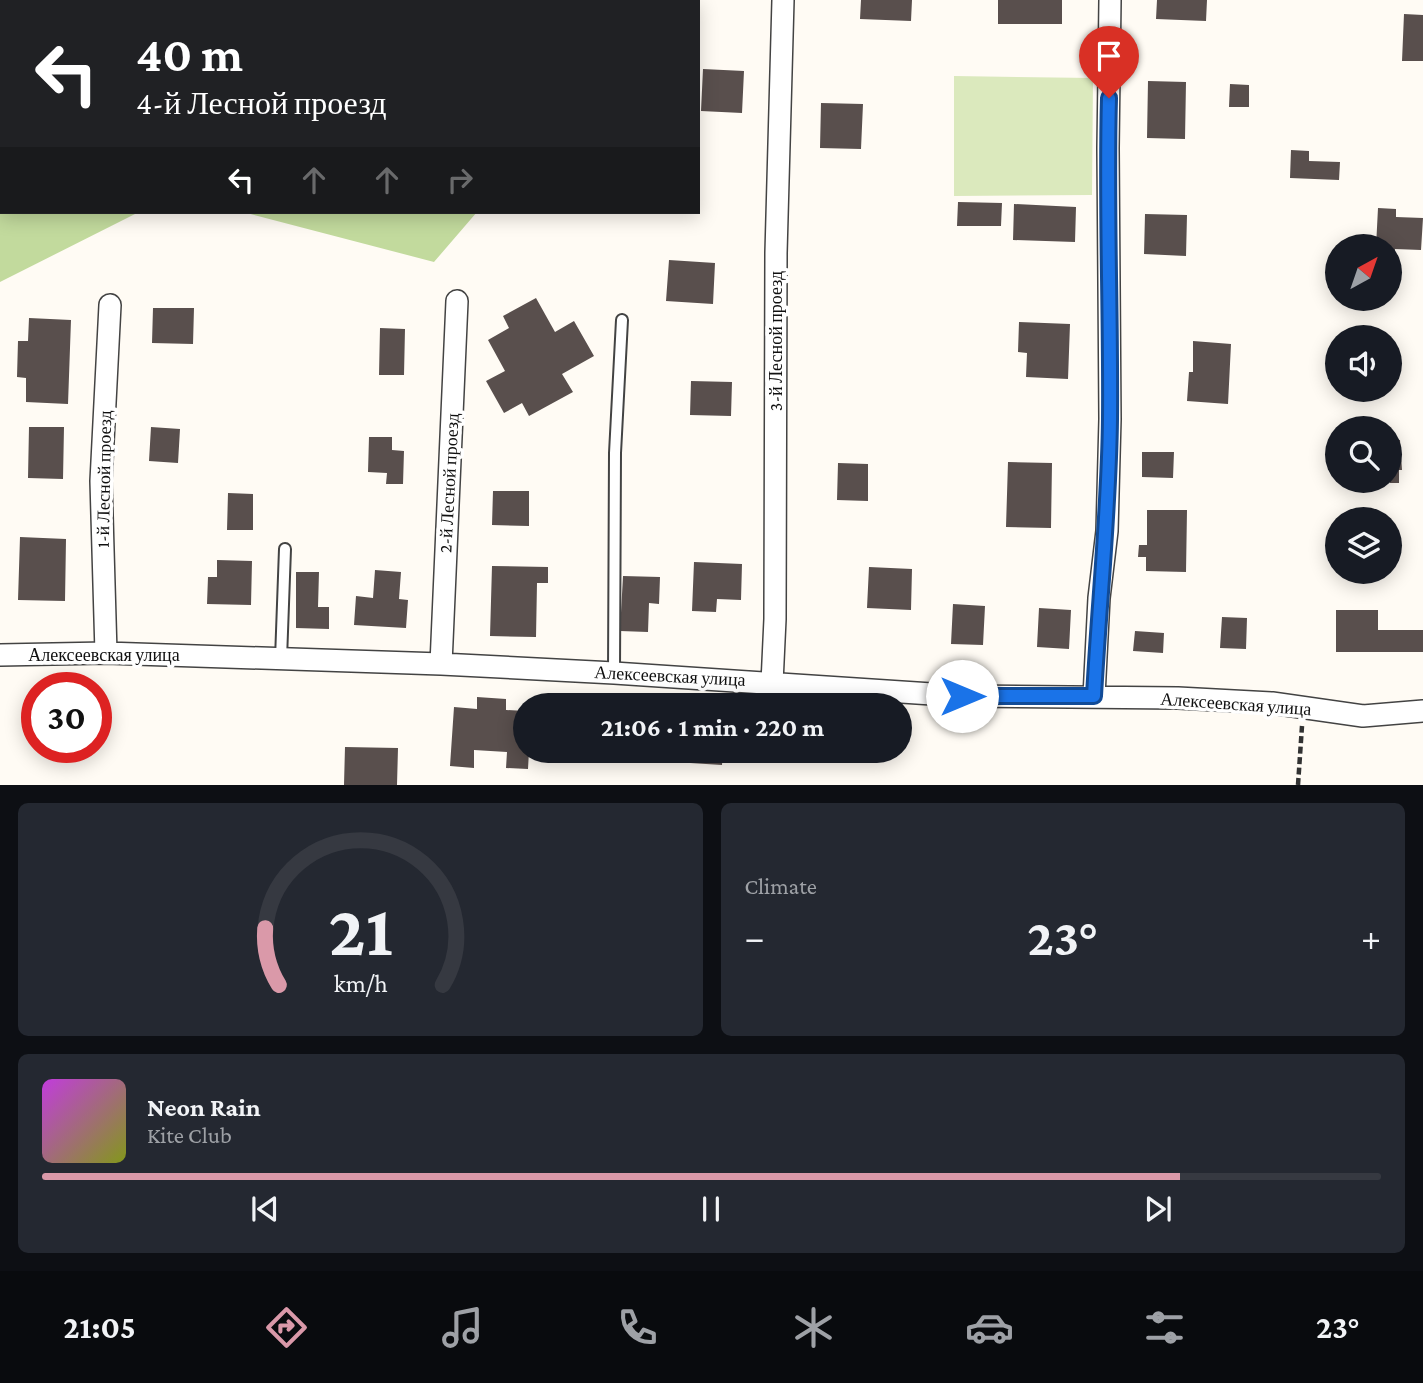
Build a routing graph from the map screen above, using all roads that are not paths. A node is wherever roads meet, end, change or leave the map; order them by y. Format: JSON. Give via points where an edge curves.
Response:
{"nodes":[{"id":1,"x":783,"y":0,"type":"edge"},
{"id":2,"x":1110,"y":0,"type":"edge"},
{"id":3,"x":457,"y":301,"type":"dead end"},
{"id":4,"x":110,"y":305,"type":"dead end"},
{"id":5,"x":622,"y":320,"type":"dead end"},
{"id":6,"x":285,"y":549,"type":"dead end"},
{"id":7,"x":106,"y":653,"type":"junction"},
{"id":8,"x":0,"y":655,"type":"edge"},
{"id":9,"x":281,"y":659,"type":"junction"},
{"id":10,"x":440,"y":664,"type":"junction"},
{"id":11,"x":614,"y":673,"type":"junction"},
{"id":12,"x":772,"y":683,"type":"junction"},
{"id":13,"x":1094,"y":696,"type":"junction"},
{"id":14,"x":1423,"y":711,"type":"edge"}],
"edges":[{"from":1,"to":12,"type":"street","name":"3-й Лесной проезд"},
{"from":2,"to":13,"type":"street","via":[[1110,419]]},
{"from":3,"to":10,"type":"street","name":"2-й Лесной проезд"},
{"from":4,"to":7,"type":"street","name":"1-й Лесной проезд","via":[[102,481]]},
{"from":5,"to":11,"type":"lane","via":[[615,453]]},
{"from":6,"to":9,"type":"lane"},
{"from":7,"to":8,"type":"street","name":"Алексеевская улица"},
{"from":7,"to":9,"type":"street","name":"Алексеевская улица"},
{"from":9,"to":10,"type":"street","name":"Алексеевская улица"},
{"from":10,"to":11,"type":"street","name":"Алексеевская улица"},
{"from":11,"to":12,"type":"street","name":"Алексеевская улица"},
{"from":12,"to":13,"type":"street","name":"Алексеевская улица","via":[[962,696]]},
{"from":13,"to":14,"type":"street","name":"Алексеевская улица","via":[[1178,698],[1363,716]]}]}
